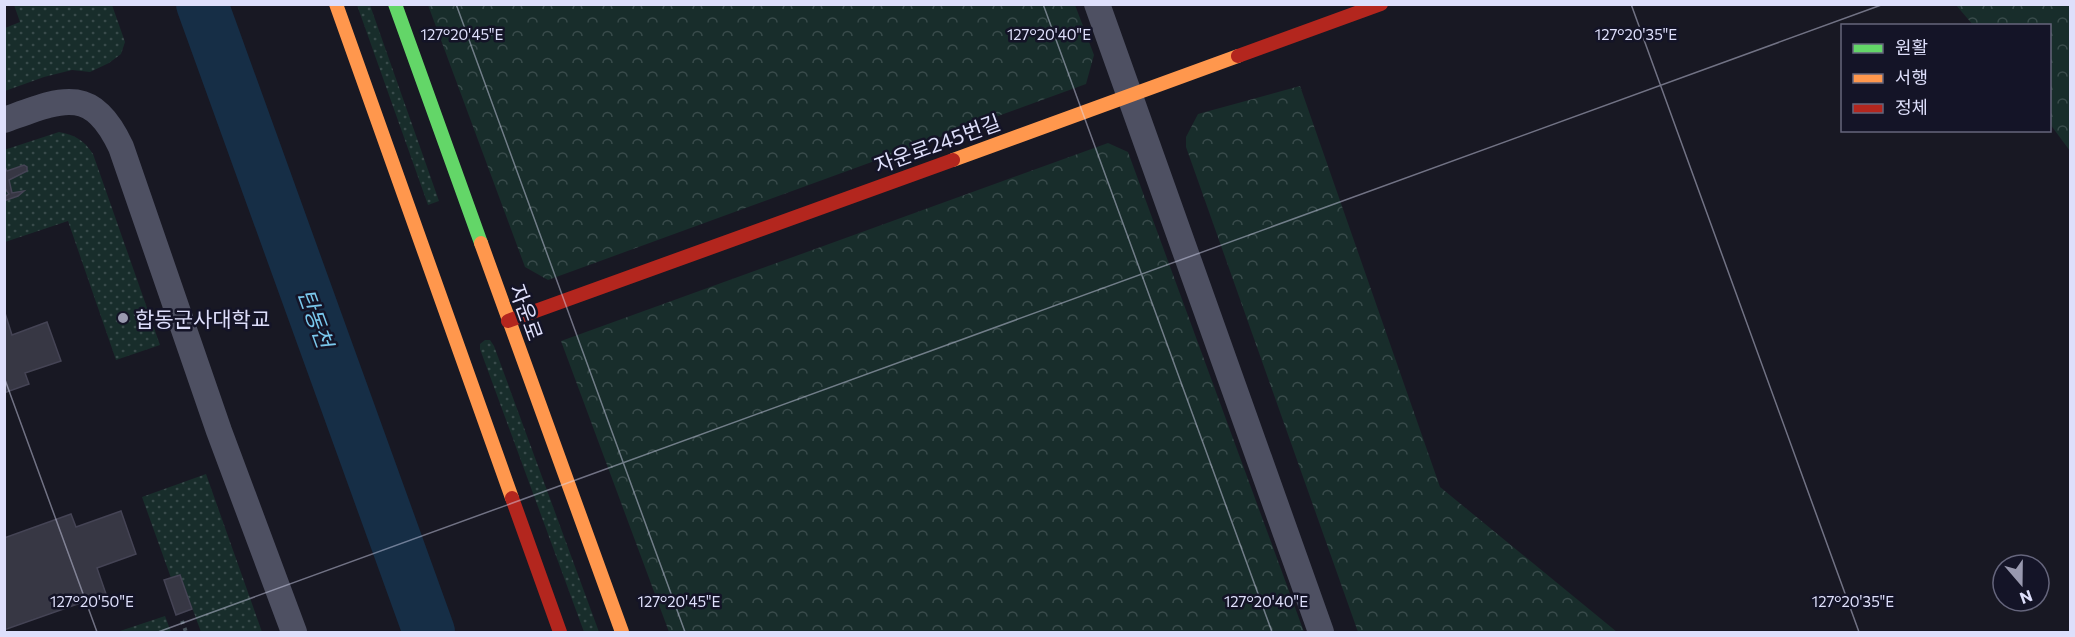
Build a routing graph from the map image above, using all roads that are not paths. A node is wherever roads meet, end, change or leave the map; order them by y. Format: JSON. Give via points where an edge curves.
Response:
{"nodes":[{"id":1,"x":336,"y":4,"type":"edge"},
{"id":2,"x":395,"y":4,"type":"edge"},
{"id":3,"x":1097,"y":4,"type":"edge"},
{"id":4,"x":1380,"y":4,"type":"edge"},
{"id":5,"x":1129,"y":95,"type":"junction"},
{"id":6,"x":4,"y":120,"type":"edge"},
{"id":7,"x":508,"y":321,"type":"junction"},
{"id":8,"x":294,"y":633,"type":"edge"},
{"id":9,"x":560,"y":633,"type":"edge"},
{"id":10,"x":622,"y":633,"type":"edge"},
{"id":11,"x":1322,"y":633,"type":"edge"}],
"edges":[{"from":1,"to":9,"type":"street"},
{"from":2,"to":7,"type":"street","name":"자운로"},
{"from":3,"to":5,"type":"street"},
{"from":4,"to":5,"type":"street","name":"자운로245번길"},
{"from":5,"to":7,"type":"street","name":"자운로245번길"},
{"from":5,"to":11,"type":"street"},
{"from":6,"to":8,"type":"street","via":[[50,103],[72,101],[88,106],[112,128]]},
{"from":7,"to":10,"type":"street","name":"자운로"}]}
